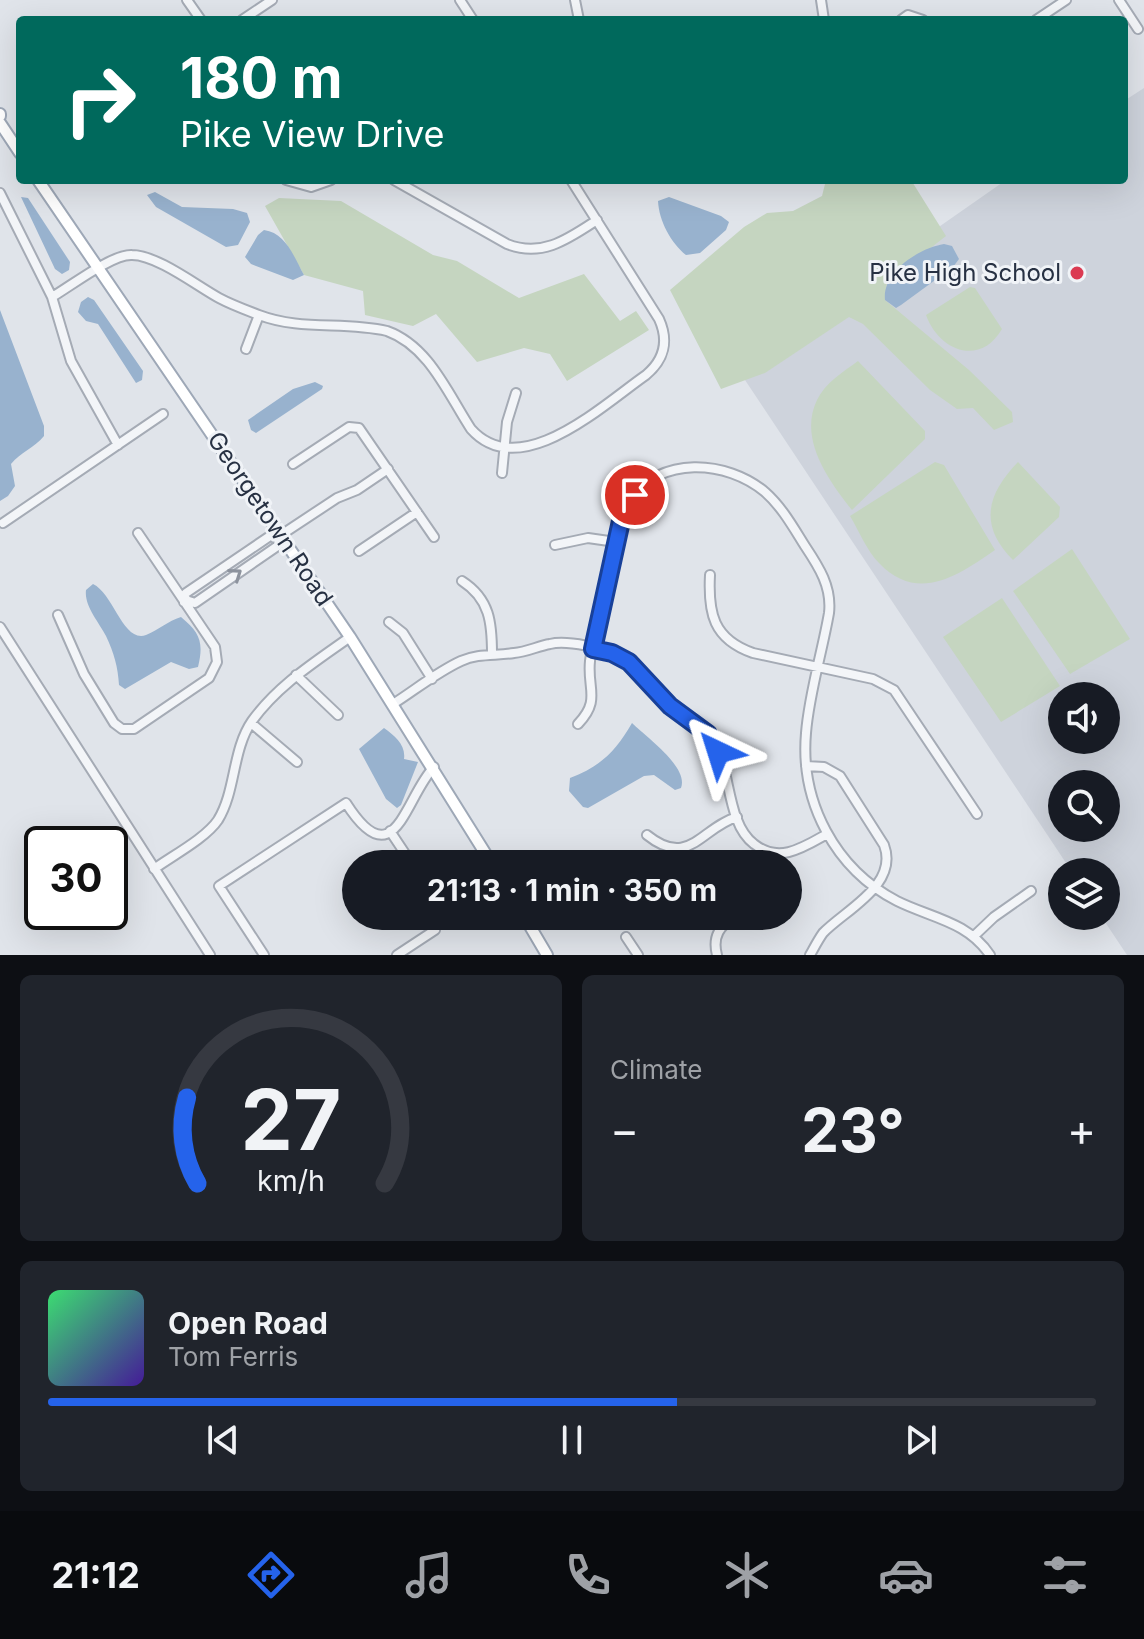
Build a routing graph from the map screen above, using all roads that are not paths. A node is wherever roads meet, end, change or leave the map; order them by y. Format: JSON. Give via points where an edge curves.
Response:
{"nodes":[{"id":1,"x":272,"y":0,"type":"edge"},
{"id":2,"x":1066,"y":0,"type":"edge"},
{"id":3,"x":1119,"y":0,"type":"edge"},
{"id":4,"x":248,"y":16,"type":"edge"},
{"id":5,"x":1042,"y":16,"type":"edge"},
{"id":6,"x":1138,"y":29,"type":"dead end"},
{"id":7,"x":0,"y":123,"type":"edge"},
{"id":8,"x":16,"y":147,"type":"edge"},
{"id":9,"x":41,"y":184,"type":"edge"},
{"id":10,"x":298,"y":184,"type":"edge"},
{"id":11,"x":320,"y":184,"type":"edge"},
{"id":12,"x":401,"y":184,"type":"edge"},
{"id":13,"x":574,"y":184,"type":"edge"},
{"id":14,"x":0,"y":193,"type":"edge"},
{"id":15,"x":597,"y":220,"type":"junction"},
{"id":16,"x":99,"y":270,"type":"junction"},
{"id":17,"x":52,"y":297,"type":"junction"},
{"id":18,"x":259,"y":315,"type":"junction"},
{"id":19,"x":246,"y":349,"type":"dead end"},
{"id":20,"x":516,"y":393,"type":"dead end"},
{"id":21,"x":163,"y":414,"type":"dead end"},
{"id":22,"x":118,"y":445,"type":"junction"},
{"id":23,"x":504,"y":447,"type":"junction"},
{"id":24,"x":293,"y":464,"type":"dead end"},
{"id":25,"x":388,"y":469,"type":"junction"},
{"id":26,"x":502,"y":473,"type":"dead end"},
{"id":27,"x":417,"y":512,"type":"junction"},
{"id":28,"x":3,"y":523,"type":"dead end"},
{"id":29,"x":138,"y":533,"type":"dead end"},
{"id":30,"x":279,"y":536,"type":"junction"},
{"id":31,"x":434,"y":537,"type":"dead end"},
{"id":32,"x":616,"y":542,"type":"junction"},
{"id":33,"x":555,"y":545,"type":"dead end"},
{"id":34,"x":359,"y":551,"type":"dead end"},
{"id":35,"x":710,"y":575,"type":"dead end"},
{"id":36,"x":462,"y":581,"type":"dead end"},
{"id":37,"x":185,"y":601,"type":"junction"},
{"id":38,"x":58,"y":615,"type":"dead end"},
{"id":39,"x":389,"y":622,"type":"dead end"},
{"id":40,"x":0,"y":627,"type":"edge"},
{"id":41,"x":350,"y":637,"type":"junction"},
{"id":42,"x":593,"y":649,"type":"junction"},
{"id":43,"x":492,"y":654,"type":"junction"},
{"id":44,"x":819,"y":667,"type":"junction"},
{"id":45,"x":296,"y":675,"type":"junction"},
{"id":46,"x":432,"y":679,"type":"junction"},
{"id":47,"x":393,"y":704,"type":"junction"},
{"id":48,"x":338,"y":715,"type":"dead end"},
{"id":49,"x":251,"y":723,"type":"junction"},
{"id":50,"x":578,"y":724,"type":"dead end"},
{"id":51,"x":297,"y":762,"type":"dead end"},
{"id":52,"x":806,"y":766,"type":"junction"},
{"id":53,"x":434,"y":767,"type":"junction"},
{"id":54,"x":977,"y":814,"type":"dead end"},
{"id":55,"x":737,"y":817,"type":"junction"},
{"id":56,"x":390,"y":831,"type":"junction"},
{"id":57,"x":827,"y":834,"type":"junction"},
{"id":58,"x":647,"y":835,"type":"dead end"},
{"id":59,"x":403,"y":850,"type":"edge"},
{"id":60,"x":484,"y":850,"type":"edge"},
{"id":61,"x":154,"y":869,"type":"junction"},
{"id":62,"x":874,"y":886,"type":"junction"},
{"id":63,"x":1031,"y":891,"type":"dead end"},
{"id":64,"x":435,"y":930,"type":"edge"},
{"id":65,"x":532,"y":930,"type":"edge"},
{"id":66,"x":720,"y":930,"type":"edge"},
{"id":67,"x":974,"y":936,"type":"junction"},
{"id":68,"x":626,"y":937,"type":"dead end"},
{"id":69,"x":210,"y":955,"type":"edge"},
{"id":70,"x":264,"y":955,"type":"edge"},
{"id":71,"x":397,"y":955,"type":"edge"},
{"id":72,"x":547,"y":955,"type":"edge"},
{"id":73,"x":638,"y":955,"type":"edge"},
{"id":74,"x":717,"y":955,"type":"edge"},
{"id":75,"x":810,"y":955,"type":"edge"},
{"id":76,"x":990,"y":955,"type":"edge"}],
"edges":[{"from":1,"to":4,"type":"street"},
{"from":2,"to":5,"type":"street"},
{"from":3,"to":6,"type":"street"},
{"from":7,"to":8,"type":"main road"},
{"from":9,"to":16,"type":"main road","name":"Georgetown Road"},
{"from":10,"to":11,"type":"street"},
{"from":12,"to":15,"type":"street","via":[[524,249],[551,247]]},
{"from":13,"to":15,"type":"street"},
{"from":14,"to":17,"type":"street"},
{"from":15,"to":23,"type":"street","via":[[659,319],[664,347],[646,375],[559,435],[536,446]]},
{"from":16,"to":17,"type":"street"},
{"from":16,"to":18,"type":"street","via":[[117,257],[144,257]]},
{"from":16,"to":30,"type":"main road","name":"Georgetown Road"},
{"from":17,"to":22,"type":"street","via":[[71,361]]},
{"from":18,"to":19,"type":"street"},
{"from":18,"to":23,"type":"street","via":[[295,325],[375,328],[400,336],[425,358],[475,434]]},
{"from":20,"to":23,"type":"street"},
{"from":21,"to":22,"type":"street"},
{"from":22,"to":28,"type":"street"},
{"from":23,"to":26,"type":"street"},
{"from":24,"to":25,"type":"street","via":[[355,426]]},
{"from":25,"to":27,"type":"street"},
{"from":25,"to":30,"type":"street"},
{"from":27,"to":31,"type":"street"},
{"from":27,"to":34,"type":"street"},
{"from":29,"to":37,"type":"street"},
{"from":30,"to":37,"type":"street","via":[[279,545],[195,603]]},
{"from":30,"to":41,"type":"main road","name":"Georgetown Road"},
{"from":32,"to":33,"type":"street","via":[[588,538]]},
{"from":32,"to":42,"type":"street"},
{"from":32,"to":44,"type":"street","via":[[632,497],[654,478],[677,469],[708,468],[736,475],[763,491],[785,514],[829,592]]},
{"from":35,"to":44,"type":"street","via":[[711,612],[727,638],[753,653]]},
{"from":36,"to":43,"type":"street","via":[[488,610]]},
{"from":37,"to":38,"type":"street","via":[[214,644],[215,668],[207,680],[126,730],[116,725],[84,674]]},
{"from":39,"to":46,"type":"street","via":[[403,633]]},
{"from":40,"to":61,"type":"street"},
{"from":41,"to":45,"type":"street"},
{"from":41,"to":47,"type":"main road","name":"Georgetown Road"},
{"from":42,"to":43,"type":"street","via":[[568,642]]},
{"from":42,"to":50,"type":"street","via":[[592,701]]},
{"from":42,"to":55,"type":"street","via":[[629,662],[670,706],[708,734]]},
{"from":43,"to":46,"type":"street","via":[[461,661]]},
{"from":44,"to":52,"type":"street","via":[[807,724]]},
{"from":44,"to":54,"type":"street","via":[[873,679],[896,692]]},
{"from":45,"to":48,"type":"street"},
{"from":45,"to":49,"type":"street"},
{"from":46,"to":47,"type":"street"},
{"from":47,"to":53,"type":"main road","name":"Georgetown Road"},
{"from":49,"to":51,"type":"street"},
{"from":49,"to":61,"type":"street","via":[[218,819]]},
{"from":52,"to":57,"type":"street"},
{"from":52,"to":62,"type":"street","via":[[824,767],[840,776],[884,845],[887,865]]},
{"from":53,"to":56,"type":"street","via":[[419,783],[404,820]]},
{"from":53,"to":60,"type":"main road","name":"Georgetown Road"},
{"from":55,"to":57,"type":"street","via":[[751,842],[772,857]]},
{"from":55,"to":58,"type":"street","via":[[685,847],[665,845]]},
{"from":56,"to":59,"type":"street"},
{"from":56,"to":70,"type":"street","via":[[373,833],[363,827],[346,803],[219,886]]},
{"from":57,"to":62,"type":"street"},
{"from":61,"to":69,"type":"street"},
{"from":62,"to":67,"type":"street"},
{"from":62,"to":75,"type":"street","via":[[825,931]]},
{"from":63,"to":67,"type":"street"},
{"from":64,"to":71,"type":"street"},
{"from":65,"to":72,"type":"main road"},
{"from":66,"to":74,"type":"street"},
{"from":67,"to":76,"type":"street"},
{"from":68,"to":73,"type":"street"}]}
